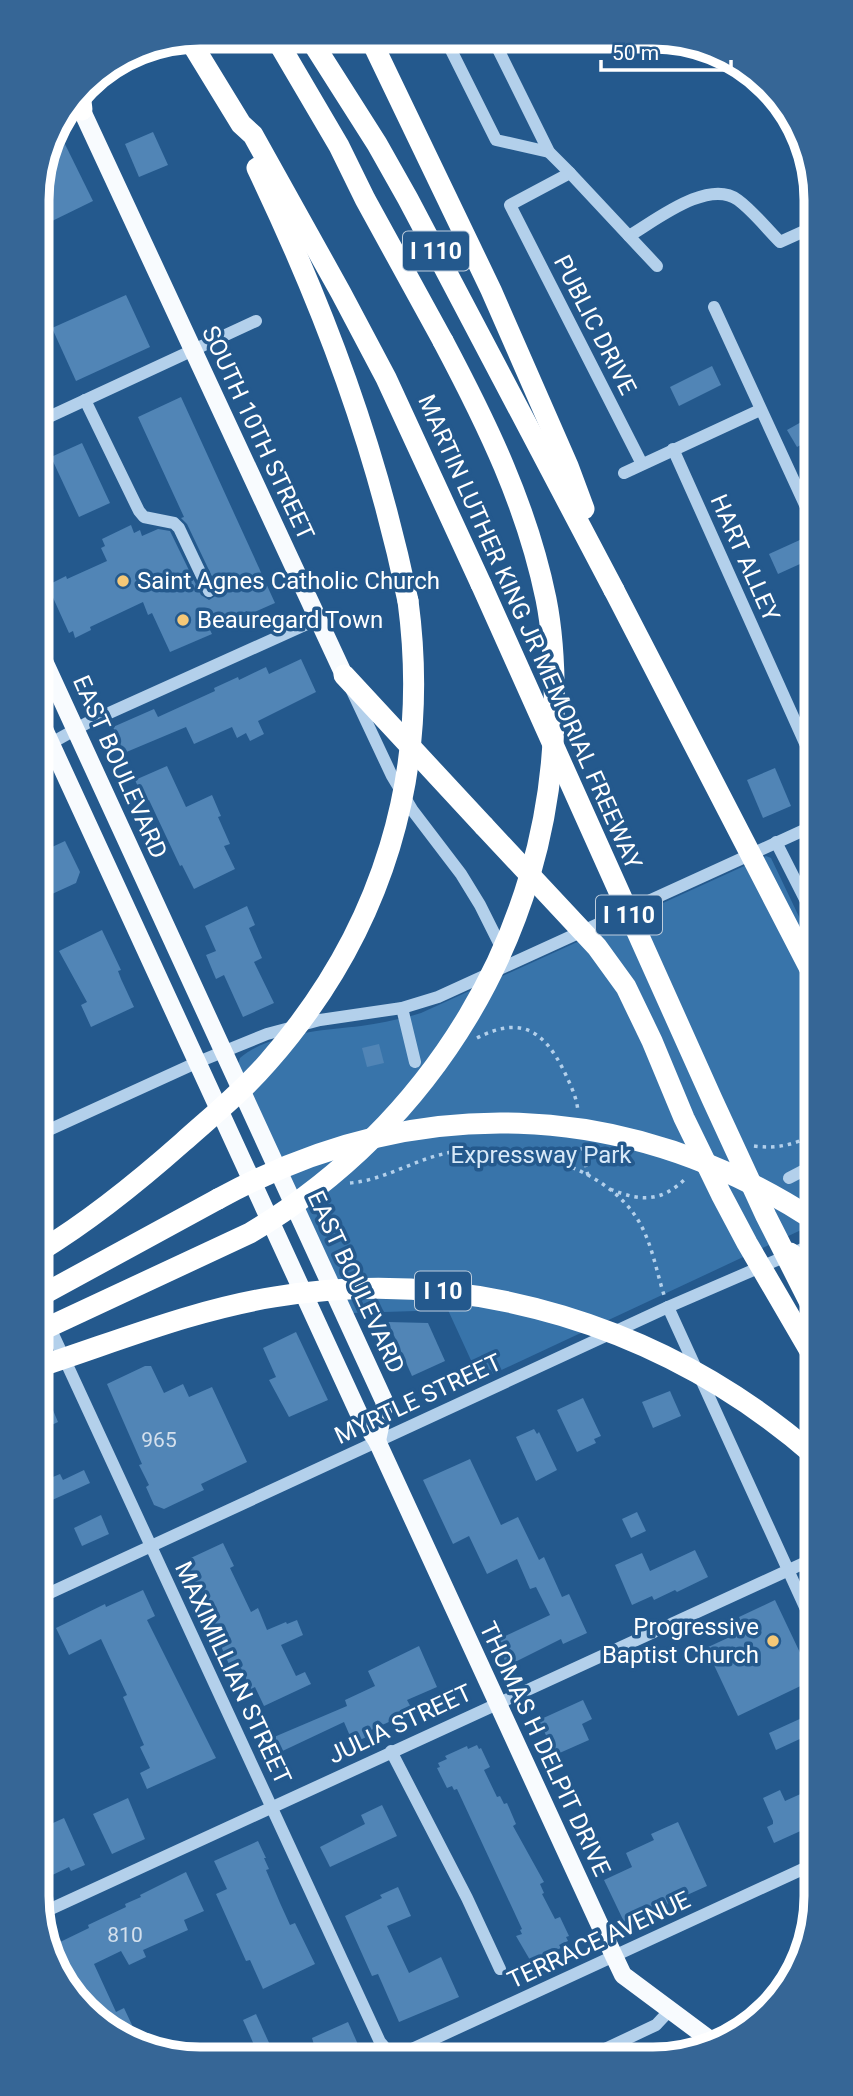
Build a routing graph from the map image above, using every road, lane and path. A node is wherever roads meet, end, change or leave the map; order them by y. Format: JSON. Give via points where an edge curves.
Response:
{"nodes":[{"id":1,"x":195,"y":49,"type":"edge"},
{"id":2,"x":282,"y":49,"type":"edge"},
{"id":3,"x":317,"y":49,"type":"edge"},
{"id":4,"x":375,"y":49,"type":"edge"},
{"id":5,"x":450,"y":49,"type":"edge"},
{"id":6,"x":498,"y":49,"type":"edge"},
{"id":7,"x":82,"y":106,"type":"edge"},
{"id":8,"x":245,"y":133,"type":"junction"},
{"id":9,"x":550,"y":152,"type":"junction"},
{"id":10,"x":570,"y":173,"type":"junction"},
{"id":11,"x":804,"y":231,"type":"edge"},
{"id":12,"x":629,"y":236,"type":"junction"},
{"id":13,"x":657,"y":266,"type":"dead end"},
{"id":14,"x":714,"y":307,"type":"dead end"},
{"id":15,"x":256,"y":321,"type":"dead end"},
{"id":16,"x":192,"y":351,"type":"junction"},
{"id":17,"x":85,"y":400,"type":"junction"},
{"id":18,"x":760,"y":410,"type":"junction"},
{"id":19,"x":49,"y":416,"type":"edge"},
{"id":20,"x":673,"y":449,"type":"junction"},
{"id":21,"x":642,"y":464,"type":"junction"},
{"id":22,"x":560,"y":469,"type":"junction"},
{"id":23,"x":624,"y":473,"type":"dead end"},
{"id":24,"x":804,"y":503,"type":"edge"},
{"id":25,"x":209,"y":591,"type":"dead end"},
{"id":26,"x":318,"y":618,"type":"junction"},
{"id":27,"x":49,"y":671,"type":"edge"},
{"id":28,"x":344,"y":675,"type":"junction"},
{"id":29,"x":76,"y":729,"type":"junction"},
{"id":30,"x":804,"y":741,"type":"edge"},
{"id":31,"x":49,"y":743,"type":"edge"},
{"id":32,"x":49,"y":756,"type":"edge"},
{"id":33,"x":804,"y":829,"type":"edge"},
{"id":34,"x":776,"y":842,"type":"junction"},
{"id":35,"x":804,"y":897,"type":"edge"},
{"id":36,"x":804,"y":958,"type":"edge"},
{"id":37,"x":509,"y":965,"type":"junction"},
{"id":38,"x":402,"y":1008,"type":"junction"},
{"id":39,"x":477,"y":1038,"type":"dead end"},
{"id":40,"x":223,"y":1052,"type":"junction"},
{"id":41,"x":198,"y":1062,"type":"junction"},
{"id":42,"x":415,"y":1062,"type":"dead end"},
{"id":43,"x":579,"y":1120,"type":"dead end"},
{"id":44,"x":49,"y":1130,"type":"edge"},
{"id":45,"x":581,"y":1138,"type":"dead end"},
{"id":46,"x":804,"y":1170,"type":"edge"},
{"id":47,"x":588,"y":1176,"type":"junction"},
{"id":48,"x":789,"y":1178,"type":"dead end"},
{"id":49,"x":345,"y":1183,"type":"dead end"},
{"id":50,"x":804,"y":1214,"type":"edge"},
{"id":51,"x":49,"y":1244,"type":"edge"},
{"id":52,"x":780,"y":1245,"type":"junction"},
{"id":53,"x":804,"y":1248,"type":"edge"},
{"id":54,"x":804,"y":1264,"type":"edge"},
{"id":55,"x":49,"y":1291,"type":"edge"},
{"id":56,"x":804,"y":1292,"type":"edge"},
{"id":57,"x":668,"y":1307,"type":"junction"},
{"id":58,"x":49,"y":1325,"type":"edge"},
{"id":59,"x":49,"y":1327,"type":"edge"},
{"id":60,"x":804,"y":1341,"type":"edge"},
{"id":61,"x":49,"y":1363,"type":"edge"},
{"id":62,"x":377,"y":1441,"type":"junction"},
{"id":63,"x":804,"y":1446,"type":"edge"},
{"id":64,"x":151,"y":1546,"type":"junction"},
{"id":65,"x":804,"y":1563,"type":"edge"},
{"id":66,"x":788,"y":1570,"type":"junction"},
{"id":67,"x":49,"y":1593,"type":"edge"},
{"id":68,"x":804,"y":1605,"type":"edge"},
{"id":69,"x":497,"y":1703,"type":"junction"},
{"id":70,"x":391,"y":1751,"type":"junction"},
{"id":71,"x":271,"y":1807,"type":"junction"},
{"id":72,"x":804,"y":1869,"type":"edge"},
{"id":73,"x":50,"y":1909,"type":"edge"},
{"id":74,"x":614,"y":1956,"type":"junction"},
{"id":75,"x":500,"y":1969,"type":"dead end"},
{"id":76,"x":670,"y":2010,"type":"junction"},
{"id":77,"x":711,"y":2036,"type":"edge"},
{"id":78,"x":384,"y":2047,"type":"edge"},
{"id":79,"x":416,"y":2047,"type":"edge"},
{"id":80,"x":609,"y":2047,"type":"edge"}],
"edges":[{"from":1,"to":8,"type":"highway","name":"MARTIN LUTHER KING JR MEMORIAL FREEWAY","number":"I 110"},
{"from":2,"to":59,"type":"highway","bridge":true,"via":[[443,341],[487,425],[520,503],[546,600],[553,650],[553,751],[545,813],[525,894],[502,952],[458,1034],[401,1111],[339,1170],[281,1215]]},
{"from":3,"to":22,"type":"highway","number":"I 110","via":[[377,144]]},
{"from":4,"to":22,"type":"highway","via":[[446,193]]},
{"from":5,"to":9,"type":"street","via":[[496,140]]},
{"from":6,"to":9,"type":"street"},
{"from":7,"to":16,"type":"main road","name":"SOUTH 10TH STREET"},
{"from":8,"to":51,"type":"highway","bridge":true,"via":[[349,385],[386,507],[412,630],[414,693],[405,787],[380,879],[354,939],[297,1027],[236,1095],[139,1179]]},
{"from":8,"to":52,"type":"highway","name":"MARTIN LUTHER KING JR MEMORIAL FREEWAY","number":"I 110","bridge":true,"via":[[386,378]]},
{"from":9,"to":10,"type":"street"},
{"from":10,"to":12,"type":"street"},
{"from":10,"to":21,"type":"street","name":"PUBLIC DRIVE","via":[[510,205]]},
{"from":11,"to":12,"type":"street","via":[[780,242],[736,198],[713,193],[694,197]]},
{"from":12,"to":13,"type":"street"},
{"from":14,"to":18,"type":"street"},
{"from":15,"to":16,"type":"street"},
{"from":16,"to":17,"type":"street"},
{"from":16,"to":26,"type":"main road","name":"SOUTH 10TH STREET"},
{"from":17,"to":19,"type":"street"},
{"from":17,"to":25,"type":"street","via":[[139,511],[144,517],[179,528]]},
{"from":18,"to":20,"type":"street"},
{"from":18,"to":24,"type":"street"},
{"from":20,"to":21,"type":"street"},
{"from":20,"to":30,"type":"street","name":"HART ALLEY"},
{"from":21,"to":23,"type":"street"},
{"from":22,"to":36,"type":"highway","bridge":true,"via":[[614,590]]},
{"from":26,"to":28,"type":"main road","name":"SOUTH 10TH STREET"},
{"from":26,"to":29,"type":"street"},
{"from":27,"to":29,"type":"main road","name":"EAST BOULEVARD"},
{"from":28,"to":37,"type":"street","name":"SOUTH 10TH STREET","via":[[392,776],[461,874]]},
{"from":28,"to":60,"type":"highway","bridge":true,"via":[[597,947],[626,987],[722,1194]]},
{"from":29,"to":31,"type":"street"},
{"from":29,"to":40,"type":"main road","name":"EAST BOULEVARD"},
{"from":32,"to":41,"type":"main road"},
{"from":33,"to":34,"type":"street"},
{"from":34,"to":35,"type":"street"},
{"from":34,"to":37,"type":"street"},
{"from":37,"to":38,"type":"street"},
{"from":38,"to":40,"type":"street","via":[[286,1028]]},
{"from":38,"to":42,"type":"street"},
{"from":39,"to":43,"type":"path","via":[[506,1027],[538,1035],[568,1079]]},
{"from":40,"to":41,"type":"street"},
{"from":40,"to":62,"type":"main road","name":"EAST BOULEVARD","via":[[385,1403]]},
{"from":41,"to":44,"type":"street"},
{"from":41,"to":62,"type":"main road","via":[[359,1415]]},
{"from":45,"to":47,"type":"path"},
{"from":46,"to":48,"type":"street"},
{"from":47,"to":49,"type":"path","via":[[520,1152],[472,1150]]},
{"from":47,"to":57,"type":"path","via":[[623,1200],[637,1219]]},
{"from":50,"to":55,"type":"highway","bridge":true,"via":[[740,1177],[630,1138],[524,1123],[426,1128],[343,1146],[274,1171]]},
{"from":52,"to":54,"type":"highway","bridge":true},
{"from":52,"to":56,"type":"highway","name":"MARTIN LUTHER KING JR MEMORIAL FREEWAY","number":"I 110","bridge":true},
{"from":53,"to":57,"type":"street","name":"MYRTLE STREET"},
{"from":57,"to":62,"type":"street","name":"MYRTLE STREET"},
{"from":57,"to":66,"type":"street"},
{"from":58,"to":64,"type":"street","name":"MAXIMILLIAN STREET"},
{"from":61,"to":63,"type":"highway","number":"I 10","bridge":true,"via":[[182,1318],[275,1296],[369,1288],[463,1294],[557,1313],[647,1346],[732,1392]]},
{"from":62,"to":64,"type":"street","name":"MYRTLE STREET"},
{"from":62,"to":69,"type":"main road","name":"THOMAS H DELPIT DRIVE"},
{"from":64,"to":67,"type":"street","name":"MYRTLE STREET"},
{"from":64,"to":71,"type":"street","name":"MAXIMILLIAN STREET"},
{"from":65,"to":66,"type":"street","name":"JULIA STREET"},
{"from":66,"to":68,"type":"street"},
{"from":66,"to":69,"type":"street","name":"JULIA STREET"},
{"from":69,"to":70,"type":"street","name":"JULIA STREET"},
{"from":69,"to":74,"type":"main road","name":"THOMAS H DELPIT DRIVE"},
{"from":70,"to":71,"type":"street","name":"JULIA STREET"},
{"from":70,"to":75,"type":"street"},
{"from":71,"to":73,"type":"street","name":"JULIA STREET"},
{"from":71,"to":78,"type":"street","name":"MAXIMILLIAN STREET"},
{"from":72,"to":74,"type":"street","name":"TERRACE AVENUE"},
{"from":74,"to":76,"type":"main road","name":"THOMAS H DELPIT DRIVE","via":[[623,1975]]},
{"from":74,"to":79,"type":"street","name":"TERRACE AVENUE"},
{"from":76,"to":77,"type":"main road","name":"THOMAS H DELPIT DRIVE"},
{"from":76,"to":80,"type":"street","via":[[656,2025]]}]}
